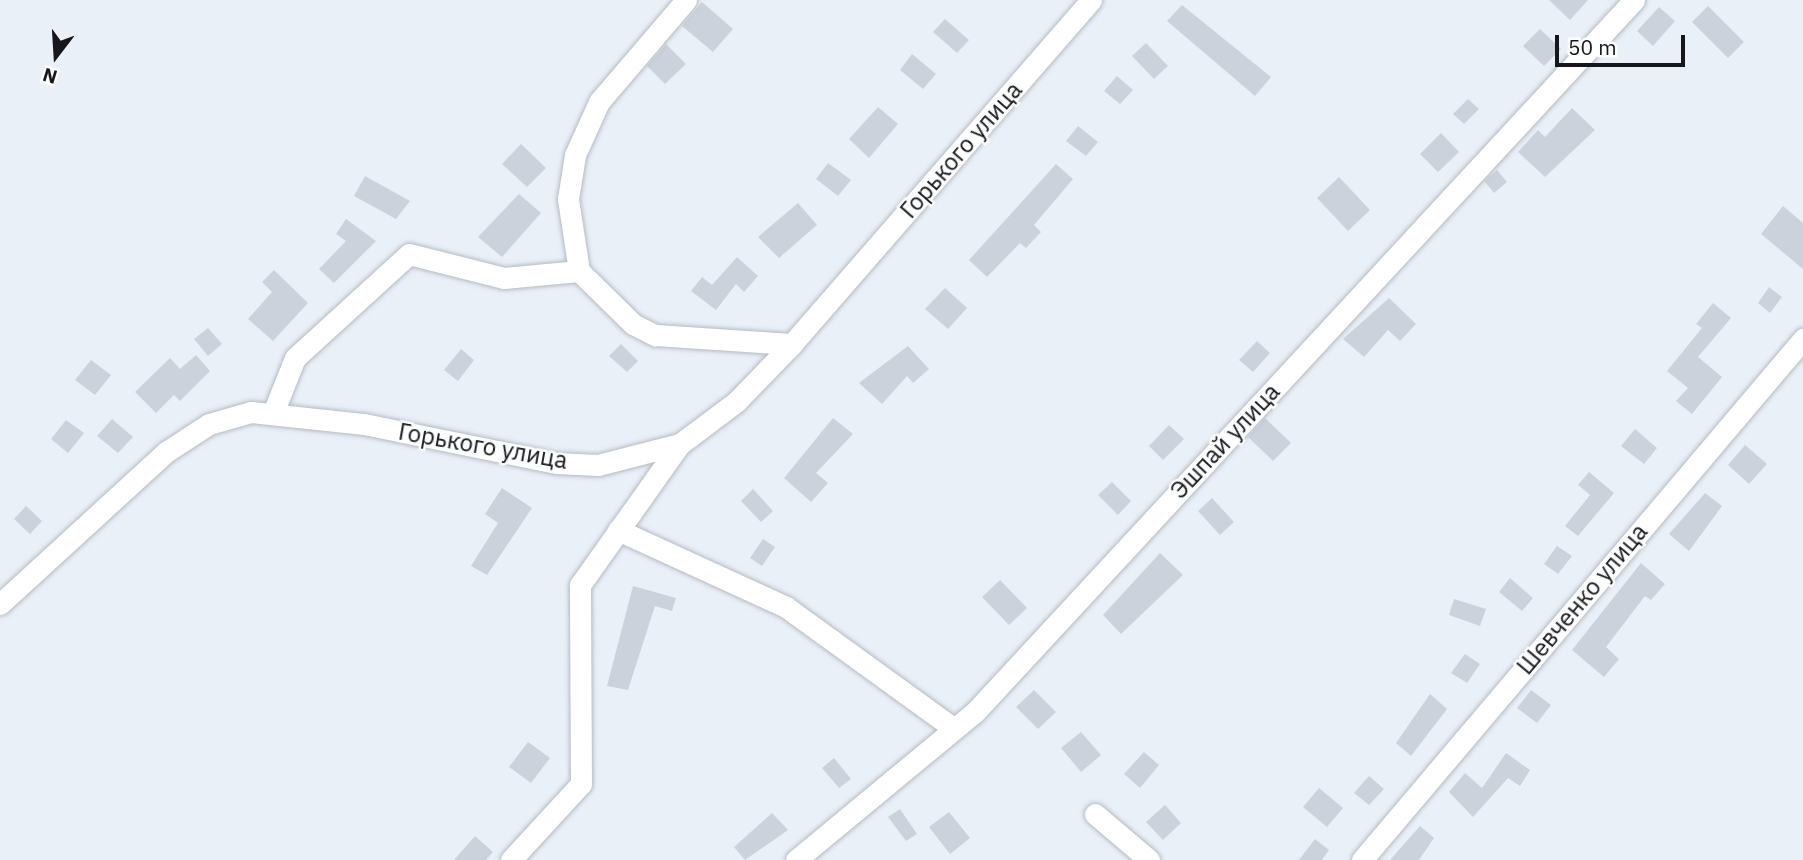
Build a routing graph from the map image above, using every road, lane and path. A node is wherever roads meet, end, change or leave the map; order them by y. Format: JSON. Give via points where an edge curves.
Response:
{"nodes":[{"id":1,"x":687,"y":0,"type":"edge"},
{"id":2,"x":1091,"y":0,"type":"edge"},
{"id":3,"x":1634,"y":0,"type":"edge"},
{"id":4,"x":579,"y":271,"type":"junction"},
{"id":5,"x":1803,"y":339,"type":"edge"},
{"id":6,"x":792,"y":344,"type":"junction"},
{"id":7,"x":273,"y":412,"type":"junction"},
{"id":8,"x":680,"y":444,"type":"junction"},
{"id":9,"x":618,"y":530,"type":"junction"},
{"id":10,"x":0,"y":604,"type":"edge"},
{"id":11,"x":952,"y":727,"type":"junction"},
{"id":12,"x":1095,"y":814,"type":"dead end"},
{"id":13,"x":511,"y":860,"type":"edge"},
{"id":14,"x":796,"y":860,"type":"edge"},
{"id":15,"x":1149,"y":860,"type":"edge"},
{"id":16,"x":1362,"y":860,"type":"edge"}],
"edges":[{"from":1,"to":4,"type":"street","via":[[599,102],[575,155],[568,199]]},
{"from":2,"to":6,"type":"street","name":"Горького улица"},
{"from":3,"to":11,"type":"street","name":"Эшпай улица","via":[[975,712]]},
{"from":4,"to":6,"type":"street","via":[[633,324],[655,335]]},
{"from":4,"to":7,"type":"street","via":[[504,278],[409,254],[295,358]]},
{"from":5,"to":16,"type":"street","name":"Шевченко улица"},
{"from":6,"to":8,"type":"street","name":"Горького улица","via":[[737,401]]},
{"from":7,"to":8,"type":"street","name":"Горького улица","via":[[556,463],[598,465]]},
{"from":7,"to":10,"type":"street","name":"Горького улица","via":[[209,424],[166,452]]},
{"from":8,"to":9,"type":"street"},
{"from":9,"to":11,"type":"street","via":[[786,607]]},
{"from":9,"to":13,"type":"street","via":[[580,585],[581,784]]},
{"from":11,"to":14,"type":"street","name":"Эшпай улица"},
{"from":12,"to":15,"type":"street"}]}
